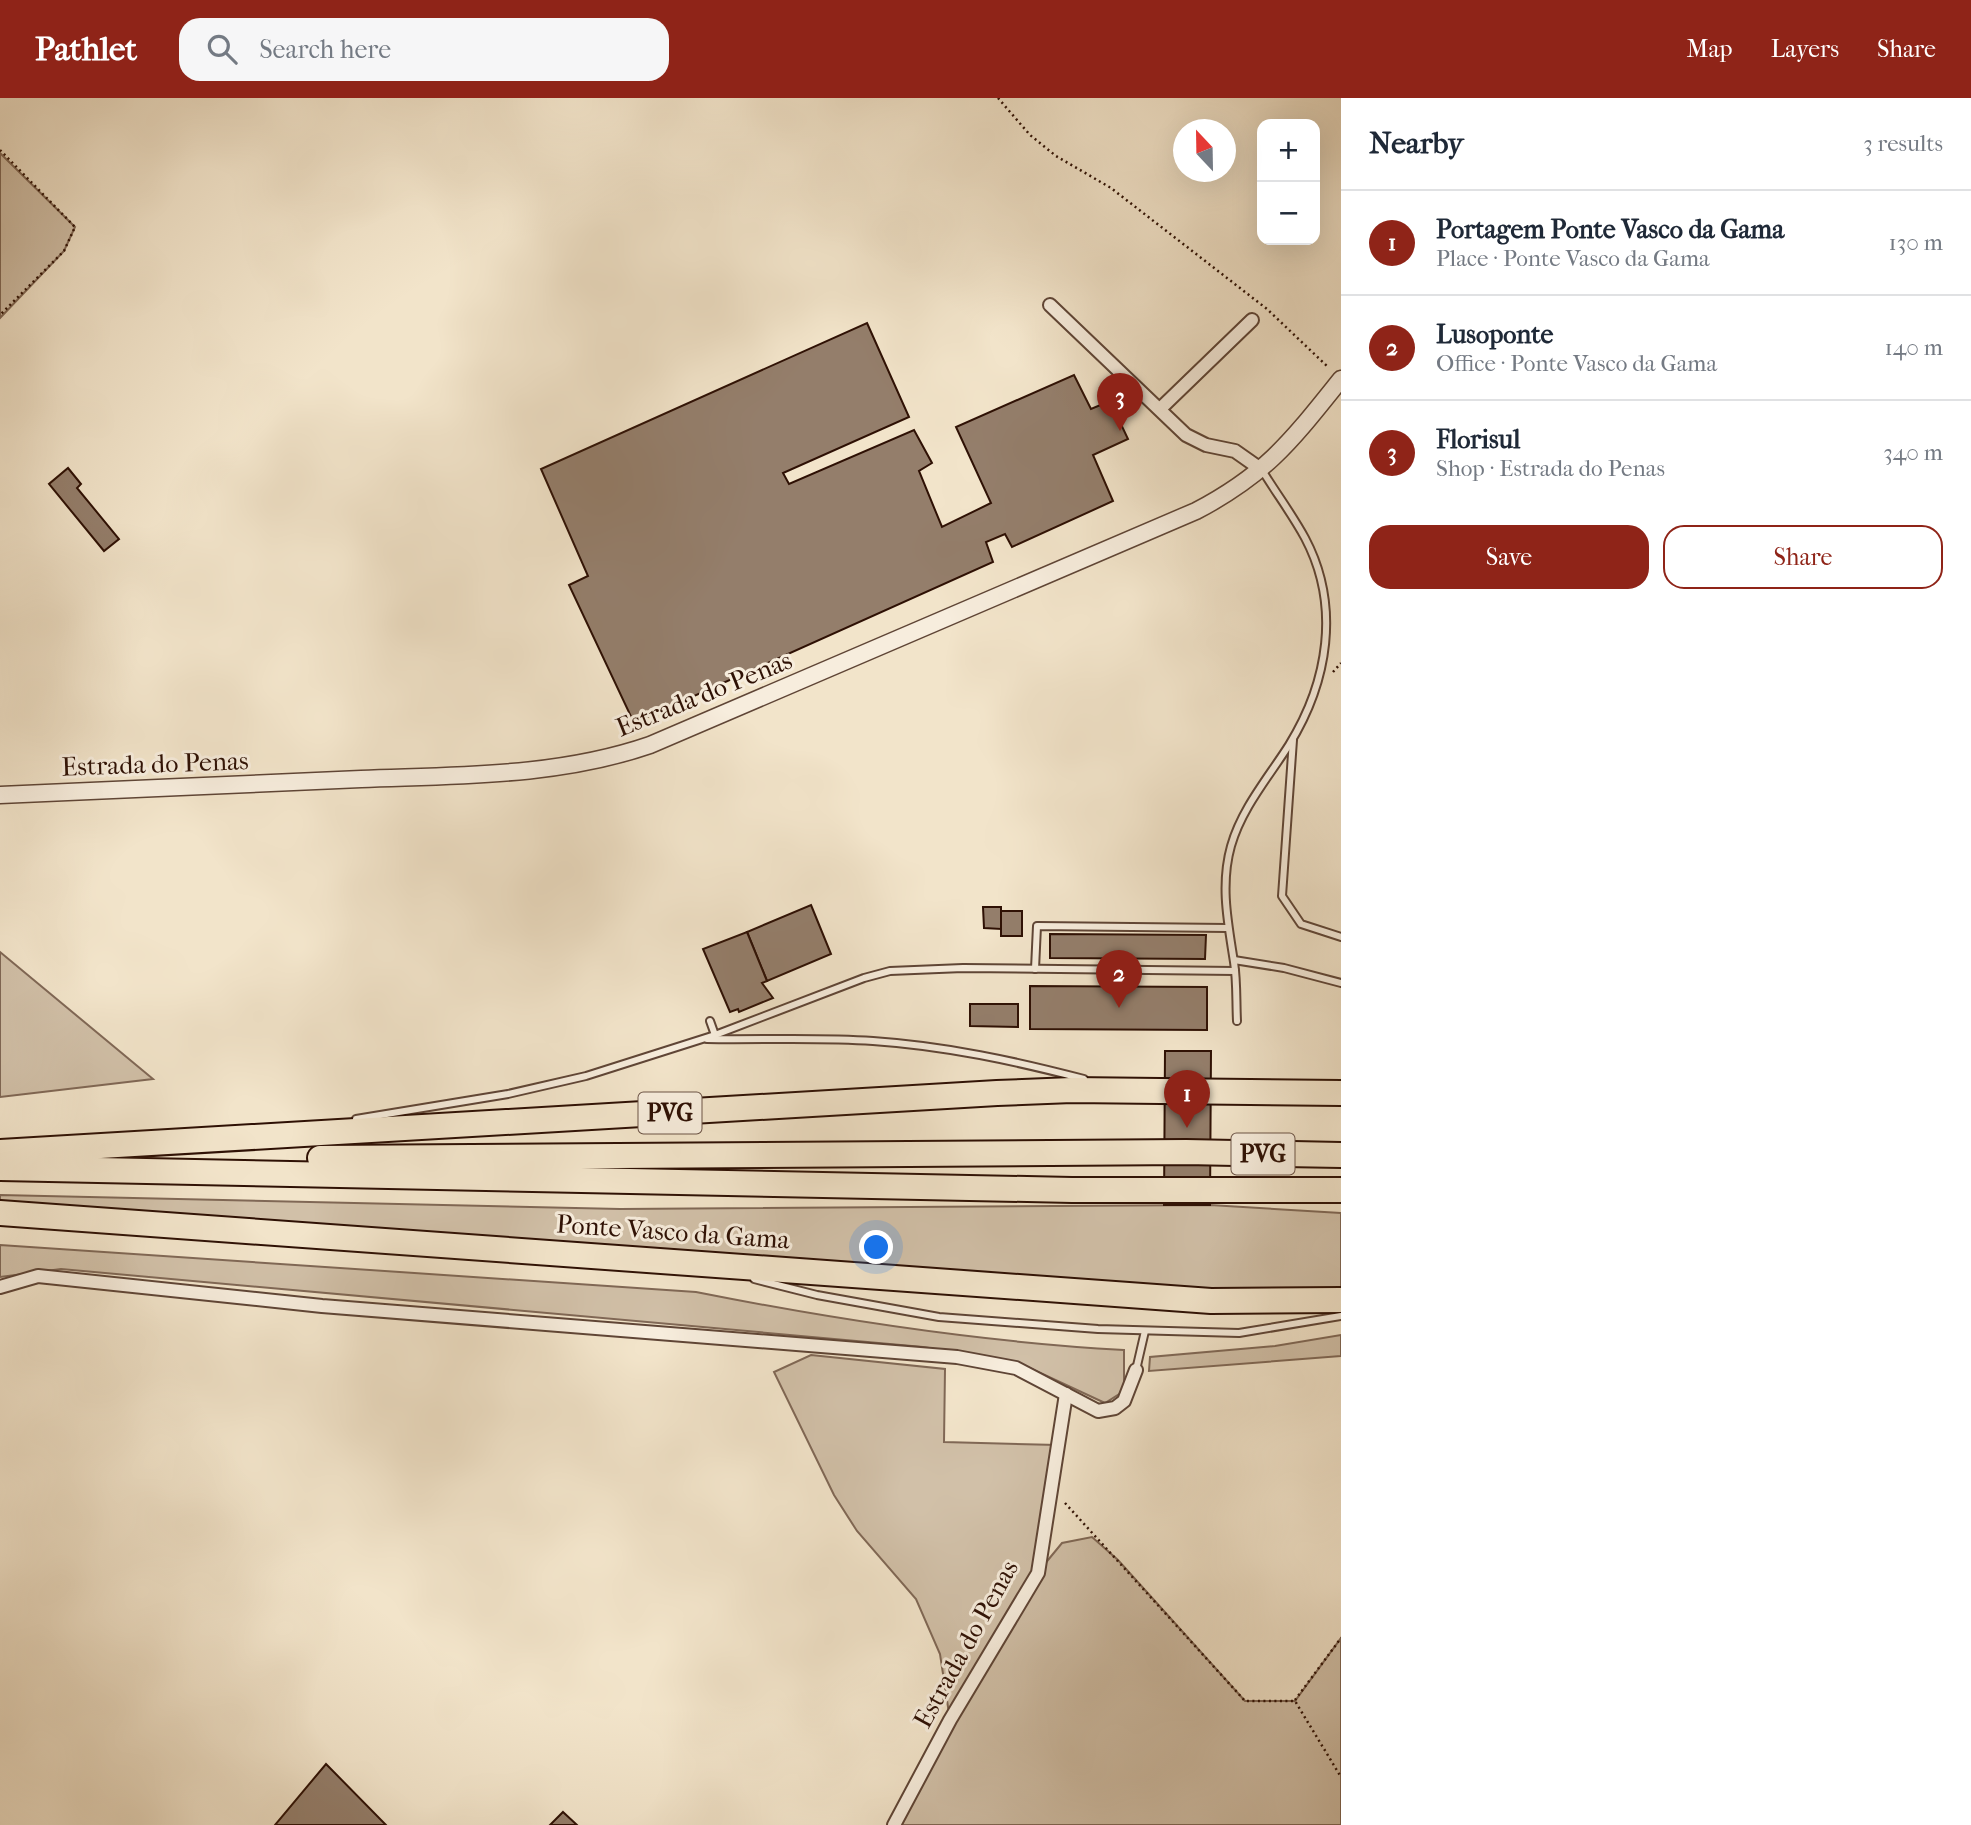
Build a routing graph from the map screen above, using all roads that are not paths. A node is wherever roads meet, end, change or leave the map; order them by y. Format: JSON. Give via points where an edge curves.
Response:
{"nodes":[{"id":1,"x":1050,"y":305,"type":"dead end"},
{"id":2,"x":1252,"y":320,"type":"dead end"},
{"id":3,"x":1341,"y":379,"type":"edge"},
{"id":4,"x":1161,"y":408,"type":"junction"},
{"id":5,"x":1262,"y":470,"type":"junction"},
{"id":6,"x":1293,"y":738,"type":"junction"},
{"id":7,"x":0,"y":795,"type":"edge"},
{"id":8,"x":1227,"y":928,"type":"junction"},
{"id":9,"x":1341,"y":937,"type":"edge"},
{"id":10,"x":1234,"y":960,"type":"junction"},
{"id":11,"x":1035,"y":969,"type":"junction"},
{"id":12,"x":1235,"y":971,"type":"junction"},
{"id":13,"x":1341,"y":983,"type":"edge"},
{"id":14,"x":710,"y":1021,"type":"dead end"},
{"id":15,"x":1237,"y":1021,"type":"dead end"},
{"id":16,"x":715,"y":1035,"type":"junction"},
{"id":17,"x":701,"y":1039,"type":"junction"},
{"id":18,"x":1127,"y":1091,"type":"junction"},
{"id":19,"x":1341,"y":1093,"type":"edge"},
{"id":20,"x":342,"y":1121,"type":"dead end"},
{"id":21,"x":330,"y":1123,"type":"dead end"},
{"id":22,"x":226,"y":1139,"type":"junction"},
{"id":23,"x":0,"y":1152,"type":"edge"},
{"id":24,"x":1341,"y":1155,"type":"edge"},
{"id":25,"x":0,"y":1162,"type":"edge"},
{"id":26,"x":0,"y":1168,"type":"edge"},
{"id":27,"x":1341,"y":1191,"type":"edge"},
{"id":28,"x":0,"y":1213,"type":"edge"},
{"id":29,"x":699,"y":1264,"type":"junction"},
{"id":30,"x":737,"y":1275,"type":"dead end"},
{"id":31,"x":750,"y":1278,"type":"dead end"},
{"id":32,"x":0,"y":1287,"type":"edge"},
{"id":33,"x":1341,"y":1300,"type":"edge"},
{"id":34,"x":1341,"y":1316,"type":"edge"},
{"id":35,"x":1145,"y":1331,"type":"junction"},
{"id":36,"x":1136,"y":1370,"type":"joint"},
{"id":37,"x":1066,"y":1394,"type":"junction"},
{"id":38,"x":894,"y":1825,"type":"edge"}],
"edges":[{"from":1,"to":4,"type":"street"},
{"from":2,"to":4,"type":"street"},
{"from":3,"to":5,"type":"street","name":"Estrada do Penas"},
{"from":4,"to":5,"type":"street","via":[[1186,435],[1235,451]]},
{"from":5,"to":6,"type":"lane","via":[[1309,545],[1326,607],[1321,673]]},
{"from":5,"to":7,"type":"street","name":"Estrada do Penas","via":[[1196,511],[615,757],[500,773]]},
{"from":6,"to":8,"type":"lane","via":[[1235,834],[1226,868]]},
{"from":6,"to":9,"type":"lane","via":[[1282,896],[1301,924]]},
{"from":8,"to":10,"type":"lane"},
{"from":8,"to":11,"type":"lane","via":[[1037,926]]},
{"from":10,"to":12,"type":"lane"},
{"from":10,"to":13,"type":"lane"},
{"from":11,"to":12,"type":"lane"},
{"from":11,"to":16,"type":"lane","via":[[890,971]]},
{"from":12,"to":15,"type":"lane"},
{"from":14,"to":16,"type":"lane"},
{"from":16,"to":17,"type":"lane"},
{"from":17,"to":18,"type":"lane","via":[[920,1046],[1010,1060]]},
{"from":17,"to":20,"type":"lane","via":[[549,1085]]},
{"from":18,"to":19,"type":"highway","number":"PVG"},
{"from":18,"to":22,"type":"highway","number":"PVG","via":[[984,1094]]},
{"from":21,"to":22,"type":"lane"},
{"from":22,"to":23,"type":"highway","number":"PVG"},
{"from":24,"to":25,"type":"highway","number":"PVG","via":[[1172,1152]]},
{"from":26,"to":27,"type":"highway","name":"Ponte Vasco da Gama","number":"PVG","via":[[1072,1190]]},
{"from":28,"to":29,"type":"highway","name":"Ponte Vasco da Gama"},
{"from":29,"to":30,"type":"lane"},
{"from":29,"to":33,"type":"highway","name":"Ponte Vasco da Gama","via":[[1211,1301]]},
{"from":31,"to":35,"type":"lane","via":[[939,1317]]},
{"from":32,"to":37,"type":"street","via":[[38,1276],[322,1306],[957,1357],[1016,1368]]},
{"from":34,"to":35,"type":"lane","via":[[1252,1332]]},
{"from":35,"to":36,"type":"lane"},
{"from":36,"to":37,"type":"street","via":[[1124,1401],[1107,1411],[1091,1409]]},
{"from":37,"to":38,"type":"street","name":"Estrada do Penas","via":[[1038,1573]]}]}
